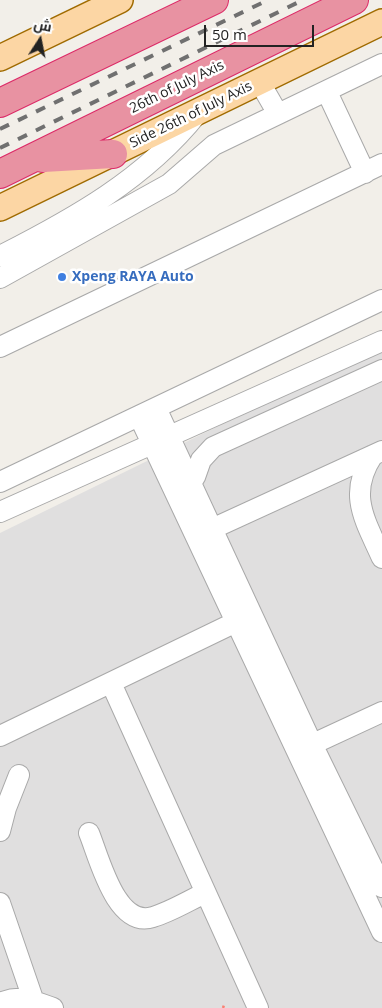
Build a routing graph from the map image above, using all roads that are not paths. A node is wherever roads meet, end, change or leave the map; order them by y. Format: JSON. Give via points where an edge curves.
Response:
{"nodes":[{"id":1,"x":120,"y":0,"type":"edge"},
{"id":2,"x":214,"y":0,"type":"edge"},
{"id":3,"x":354,"y":0,"type":"edge"},
{"id":4,"x":382,"y":22,"type":"edge"},
{"id":5,"x":0,"y":58,"type":"edge"},
{"id":6,"x":382,"y":64,"type":"edge"},
{"id":7,"x":259,"y":81,"type":"junction"},
{"id":8,"x":326,"y":92,"type":"junction"},
{"id":9,"x":0,"y":103,"type":"edge"},
{"id":10,"x":201,"y":110,"type":"junction"},
{"id":11,"x":278,"y":114,"type":"junction"},
{"id":12,"x":113,"y":154,"type":"junction"},
{"id":13,"x":32,"y":159,"type":"junction"},
{"id":14,"x":374,"y":168,"type":"edge"},
{"id":15,"x":0,"y":174,"type":"edge"},
{"id":16,"x":0,"y":208,"type":"edge"},
{"id":17,"x":0,"y":256,"type":"edge"},
{"id":18,"x":0,"y":278,"type":"edge"},
{"id":19,"x":382,"y":300,"type":"edge"},
{"id":20,"x":382,"y":341,"type":"edge"},
{"id":21,"x":0,"y":347,"type":"edge"},
{"id":22,"x":382,"y":370,"type":"edge"},
{"id":23,"x":148,"y":412,"type":"junction"},
{"id":24,"x":162,"y":441,"type":"junction"},
{"id":25,"x":378,"y":453,"type":"edge"},
{"id":26,"x":191,"y":479,"type":"junction"},
{"id":27,"x":0,"y":482,"type":"edge"},
{"id":28,"x":0,"y":512,"type":"edge"},
{"id":29,"x":214,"y":528,"type":"junction"},
{"id":30,"x":382,"y":558,"type":"edge"},
{"id":31,"x":236,"y":622,"type":"junction"},
{"id":32,"x":111,"y":683,"type":"junction"},
{"id":33,"x":382,"y":712,"type":"edge"},
{"id":34,"x":0,"y":736,"type":"edge"},
{"id":35,"x":308,"y":756,"type":"junction"},
{"id":36,"x":19,"y":775,"type":"dead end"},
{"id":37,"x":0,"y":827,"type":"edge"},
{"id":38,"x":89,"y":833,"type":"dead end"},
{"id":39,"x":379,"y":876,"type":"edge"},
{"id":40,"x":358,"y":883,"type":"junction"},
{"id":41,"x":205,"y":893,"type":"junction"},
{"id":42,"x":1,"y":910,"type":"edge"},
{"id":43,"x":382,"y":932,"type":"edge"},
{"id":44,"x":29,"y":1004,"type":"edge"},
{"id":45,"x":258,"y":1008,"type":"edge"}],
"edges":[{"from":1,"to":5,"type":"main road"},
{"from":2,"to":9,"type":"highway"},
{"from":3,"to":13,"type":"highway","name":"26th of July Axis"},
{"from":4,"to":7,"type":"main road","name":"Side 26th of July Axis"},
{"from":6,"to":8,"type":"street"},
{"from":7,"to":10,"type":"main road","name":"Side 26th of July Axis"},
{"from":7,"to":11,"type":"street"},
{"from":8,"to":11,"type":"street"},
{"from":8,"to":14,"type":"street"},
{"from":10,"to":12,"type":"main road","name":"Side 26th of July Axis"},
{"from":10,"to":17,"type":"street","via":[[173,142],[135,175],[83,210]]},
{"from":11,"to":18,"type":"street","via":[[214,145],[169,184]]},
{"from":12,"to":13,"type":"highway"},
{"from":12,"to":16,"type":"main road","name":"Side 26th of July Axis"},
{"from":13,"to":15,"type":"highway","name":"26th of July Axis"},
{"from":14,"to":21,"type":"street"},
{"from":19,"to":23,"type":"street"},
{"from":20,"to":24,"type":"street"},
{"from":22,"to":26,"type":"street","via":[[213,447],[201,460],[195,477]]},
{"from":23,"to":24,"type":"street"},
{"from":23,"to":27,"type":"street"},
{"from":24,"to":26,"type":"street"},
{"from":24,"to":28,"type":"street"},
{"from":24,"to":31,"type":"street"},
{"from":25,"to":29,"type":"street"},
{"from":25,"to":30,"type":"street","via":[[361,477],[360,503]]},
{"from":26,"to":29,"type":"street"},
{"from":29,"to":35,"type":"street"},
{"from":31,"to":32,"type":"street"},
{"from":31,"to":35,"type":"street"},
{"from":32,"to":34,"type":"street"},
{"from":32,"to":41,"type":"street"},
{"from":33,"to":35,"type":"street"},
{"from":35,"to":39,"type":"street"},
{"from":35,"to":40,"type":"street"},
{"from":36,"to":37,"type":"street"},
{"from":38,"to":41,"type":"street","via":[[116,901],[131,914],[151,918]]},
{"from":39,"to":40,"type":"street","via":[[369,884]]},
{"from":40,"to":43,"type":"street"},
{"from":41,"to":45,"type":"street"},
{"from":42,"to":44,"type":"street"}]}
